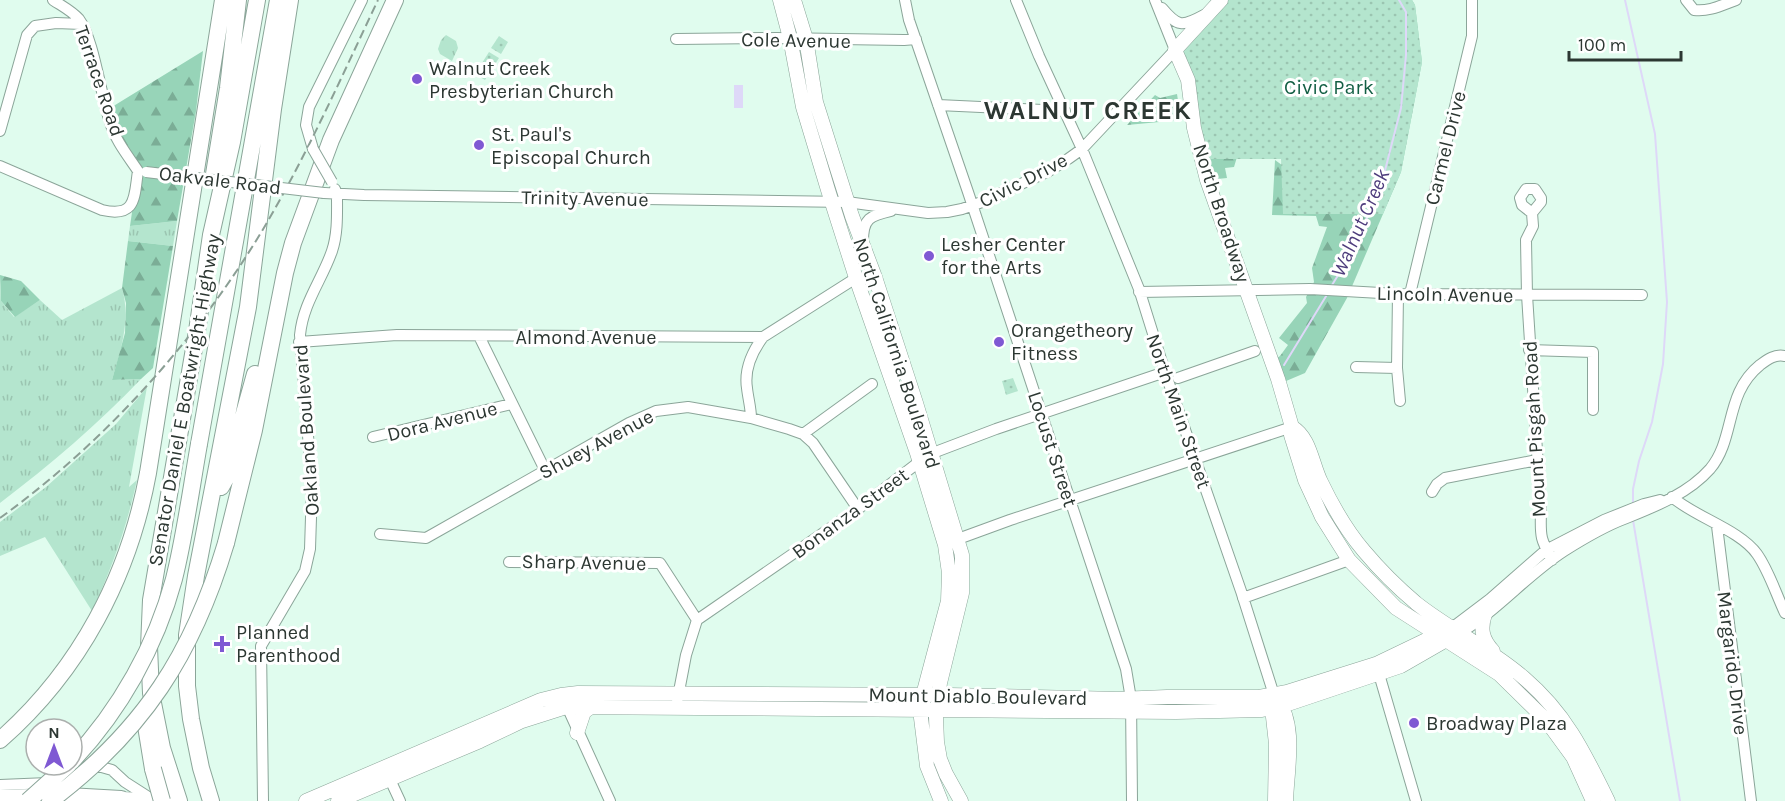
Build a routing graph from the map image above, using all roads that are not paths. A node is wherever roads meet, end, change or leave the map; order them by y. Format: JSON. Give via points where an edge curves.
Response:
{"nodes":[{"id":1,"x":53,"y":0,"type":"edge"},
{"id":2,"x":223,"y":0,"type":"edge"},
{"id":3,"x":238,"y":0,"type":"edge"},
{"id":4,"x":257,"y":0,"type":"edge"},
{"id":5,"x":278,"y":0,"type":"edge"},
{"id":6,"x":290,"y":0,"type":"edge"},
{"id":7,"x":362,"y":0,"type":"edge"},
{"id":8,"x":395,"y":0,"type":"edge"},
{"id":9,"x":780,"y":0,"type":"edge"},
{"id":10,"x":794,"y":0,"type":"edge"},
{"id":11,"x":905,"y":0,"type":"edge"},
{"id":12,"x":1016,"y":0,"type":"edge"},
{"id":13,"x":1155,"y":0,"type":"edge"},
{"id":14,"x":1472,"y":0,"type":"edge"},
{"id":15,"x":1686,"y":0,"type":"edge"},
{"id":16,"x":1736,"y":0,"type":"edge"},
{"id":17,"x":1217,"y":5,"type":"edge"},
{"id":18,"x":82,"y":24,"type":"junction"},
{"id":19,"x":790,"y":38,"type":"junction"},
{"id":20,"x":676,"y":39,"type":"dead end"},
{"id":21,"x":806,"y":39,"type":"junction"},
{"id":22,"x":916,"y":39,"type":"junction"},
{"id":23,"x":1176,"y":50,"type":"junction"},
{"id":24,"x":938,"y":105,"type":"junction"},
{"id":25,"x":1065,"y":111,"type":"junction"},
{"id":26,"x":0,"y":131,"type":"edge"},
{"id":27,"x":331,"y":140,"type":"junction"},
{"id":28,"x":1082,"y":149,"type":"junction"},
{"id":29,"x":0,"y":166,"type":"edge"},
{"id":30,"x":142,"y":171,"type":"junction"},
{"id":31,"x":337,"y":195,"type":"junction"},
{"id":32,"x":832,"y":202,"type":"junction"},
{"id":33,"x":847,"y":202,"type":"junction"},
{"id":34,"x":972,"y":206,"type":"junction"},
{"id":35,"x":899,"y":210,"type":"junction"},
{"id":36,"x":1532,"y":213,"type":"dead end"},
{"id":37,"x":212,"y":235,"type":"junction"},
{"id":38,"x":863,"y":244,"type":"junction"},
{"id":39,"x":856,"y":278,"type":"junction"},
{"id":40,"x":1247,"y":290,"type":"junction"},
{"id":41,"x":1139,"y":292,"type":"junction"},
{"id":42,"x":1404,"y":294,"type":"junction"},
{"id":43,"x":1527,"y":295,"type":"junction"},
{"id":44,"x":1642,"y":295,"type":"dead end"},
{"id":45,"x":479,"y":336,"type":"junction"},
{"id":46,"x":763,"y":337,"type":"junction"},
{"id":47,"x":299,"y":342,"type":"junction"},
{"id":48,"x":1529,"y":350,"type":"junction"},
{"id":49,"x":1255,"y":351,"type":"dead end"},
{"id":50,"x":1785,"y":356,"type":"edge"},
{"id":51,"x":1356,"y":367,"type":"dead end"},
{"id":52,"x":1396,"y":368,"type":"junction"},
{"id":53,"x":1165,"y":372,"type":"junction"},
{"id":54,"x":1178,"y":378,"type":"dead end"},
{"id":55,"x":872,"y":384,"type":"dead end"},
{"id":56,"x":1400,"y":401,"type":"dead end"},
{"id":57,"x":512,"y":404,"type":"junction"},
{"id":58,"x":1593,"y":410,"type":"dead end"},
{"id":59,"x":1041,"y":413,"type":"junction"},
{"id":60,"x":751,"y":418,"type":"junction"},
{"id":61,"x":1292,"y":427,"type":"junction"},
{"id":62,"x":803,"y":434,"type":"junction"},
{"id":63,"x":373,"y":437,"type":"dead end"},
{"id":64,"x":925,"y":458,"type":"junction"},
{"id":65,"x":1194,"y":459,"type":"junction"},
{"id":66,"x":1537,"y":460,"type":"junction"},
{"id":67,"x":545,"y":470,"type":"junction"},
{"id":68,"x":1432,"y":492,"type":"dead end"},
{"id":69,"x":1672,"y":497,"type":"junction"},
{"id":70,"x":1069,"y":501,"type":"junction"},
{"id":71,"x":858,"y":508,"type":"junction"},
{"id":72,"x":208,"y":514,"type":"junction"},
{"id":73,"x":1717,"y":526,"type":"junction"},
{"id":74,"x":380,"y":534,"type":"dead end"},
{"id":75,"x":958,"y":539,"type":"junction"},
{"id":76,"x":1549,"y":555,"type":"junction"},
{"id":77,"x":1349,"y":560,"type":"junction"},
{"id":78,"x":508,"y":562,"type":"dead end"},
{"id":79,"x":1243,"y":598,"type":"junction"},
{"id":80,"x":1396,"y":608,"type":"junction"},
{"id":81,"x":1485,"y":614,"type":"junction"},
{"id":82,"x":1785,"y":614,"type":"edge"},
{"id":83,"x":697,"y":620,"type":"junction"},
{"id":84,"x":1456,"y":630,"type":"junction"},
{"id":85,"x":1442,"y":638,"type":"junction"},
{"id":86,"x":1402,"y":652,"type":"junction"},
{"id":87,"x":1501,"y":659,"type":"junction"},
{"id":88,"x":1379,"y":674,"type":"junction"},
{"id":89,"x":564,"y":701,"type":"junction"},
{"id":90,"x":677,"y":701,"type":"junction"},
{"id":91,"x":922,"y":702,"type":"junction"},
{"id":92,"x":937,"y":702,"type":"junction"},
{"id":93,"x":1276,"y":703,"type":"junction"},
{"id":94,"x":1131,"y":705,"type":"junction"},
{"id":95,"x":591,"y":707,"type":"junction"},
{"id":96,"x":577,"y":733,"type":"junction"},
{"id":97,"x":0,"y":740,"type":"edge"},
{"id":98,"x":84,"y":747,"type":"edge"},
{"id":99,"x":161,"y":770,"type":"junction"},
{"id":100,"x":387,"y":773,"type":"junction"},
{"id":101,"x":118,"y":776,"type":"junction"},
{"id":102,"x":55,"y":777,"type":"edge"},
{"id":103,"x":0,"y":785,"type":"edge"},
{"id":104,"x":0,"y":798,"type":"edge"},
{"id":105,"x":121,"y":800,"type":"edge"},
{"id":106,"x":154,"y":800,"type":"edge"},
{"id":107,"x":28,"y":801,"type":"edge"},
{"id":108,"x":50,"y":801,"type":"edge"},
{"id":109,"x":163,"y":801,"type":"edge"},
{"id":110,"x":179,"y":801,"type":"edge"},
{"id":111,"x":211,"y":801,"type":"edge"},
{"id":112,"x":263,"y":801,"type":"edge"},
{"id":113,"x":306,"y":801,"type":"edge"},
{"id":114,"x":338,"y":801,"type":"edge"},
{"id":115,"x":400,"y":801,"type":"edge"},
{"id":116,"x":610,"y":801,"type":"edge"},
{"id":117,"x":941,"y":801,"type":"edge"},
{"id":118,"x":961,"y":801,"type":"edge"},
{"id":119,"x":1132,"y":801,"type":"edge"},
{"id":120,"x":1275,"y":801,"type":"edge"},
{"id":121,"x":1286,"y":801,"type":"edge"},
{"id":122,"x":1416,"y":801,"type":"edge"},
{"id":123,"x":1593,"y":801,"type":"edge"},
{"id":124,"x":1608,"y":801,"type":"edge"},
{"id":125,"x":1750,"y":801,"type":"edge"}],
"edges":[{"from":1,"to":18,"type":"street","name":"Terrace Road"},
{"from":2,"to":97,"type":"highway","via":[[138,521],[119,575],[93,627],[67,668]]},
{"from":3,"to":37,"type":"highway","via":[[209,203]]},
{"from":4,"to":37,"type":"highway","name":"Senator Daniel E Boatwright Highway"},
{"from":5,"to":98,"type":"highway","bridge":true,"via":[[177,565],[158,627],[144,657],[119,701]]},
{"from":6,"to":72,"type":"highway","via":[[250,290]]},
{"from":7,"to":31,"type":"street","name":"Oakland Boulevard","bridge":true,"via":[[309,107],[306,125],[313,149]]},
{"from":8,"to":27,"type":"highway"},
{"from":9,"to":19,"type":"main road","name":"North California Boulevard"},
{"from":10,"to":21,"type":"main road","name":"North California Boulevard"},
{"from":11,"to":22,"type":"street","name":"Locust Street"},
{"from":12,"to":25,"type":"street","name":"North Main Street"},
{"from":13,"to":17,"type":"street","via":[[1179,23],[1189,23]]},
{"from":13,"to":23,"type":"street","name":"North Broadway"},
{"from":14,"to":42,"type":"street","name":"Carmel Drive","via":[[1472,36]]},
{"from":15,"to":16,"type":"street","via":[[1694,10],[1702,11]]},
{"from":17,"to":23,"type":"main road","name":"Civic Drive"},
{"from":18,"to":26,"type":"street","via":[[35,26],[27,35]]},
{"from":18,"to":30,"type":"street","name":"Terrace Road","via":[[116,137]]},
{"from":19,"to":20,"type":"street","name":"Cole Avenue"},
{"from":19,"to":21,"type":"street","name":"Cole Avenue"},
{"from":19,"to":32,"type":"main road","name":"North California Boulevard","via":[[803,107]]},
{"from":21,"to":22,"type":"street","name":"Cole Avenue"},
{"from":21,"to":33,"type":"main road","name":"North California Boulevard","via":[[816,102]]},
{"from":22,"to":24,"type":"street","name":"Locust Street"},
{"from":23,"to":28,"type":"street","name":"Civic Drive"},
{"from":23,"to":40,"type":"main road","name":"North Broadway","via":[[1188,80],[1194,128],[1207,180]]},
{"from":24,"to":25,"type":"street"},
{"from":24,"to":34,"type":"street","name":"Locust Street"},
{"from":25,"to":28,"type":"street","name":"North Main Street"},
{"from":27,"to":72,"type":"highway","via":[[307,185],[289,232],[226,478]]},
{"from":27,"to":108,"type":"highway","bridge":true,"via":[[293,243],[226,543],[198,624],[140,717],[76,781]]},
{"from":28,"to":34,"type":"street","name":"Civic Drive","via":[[1049,171]]},
{"from":28,"to":41,"type":"street","name":"North Main Street"},
{"from":29,"to":30,"type":"street","name":"Oakvale Road","via":[[112,213],[132,205]]},
{"from":30,"to":31,"type":"street","name":"Oakvale Road","bridge":true},
{"from":31,"to":32,"type":"street","name":"Trinity Avenue"},
{"from":31,"to":47,"type":"street","name":"Oakland Boulevard","via":[[334,242],[303,315]]},
{"from":32,"to":33,"type":"street","name":"Civic Drive"},
{"from":32,"to":39,"type":"main road","name":"North California Boulevard"},
{"from":33,"to":35,"type":"street","name":"Civic Drive"},
{"from":33,"to":38,"type":"main road","name":"North California Boulevard"},
{"from":34,"to":35,"type":"street","name":"Civic Drive","via":[[947,212]]},
{"from":34,"to":59,"type":"street","name":"Locust Street"},
{"from":35,"to":38,"type":"street","via":[[867,220]]},
{"from":36,"to":43,"type":"street","name":"Mount Pisgah Road","via":[[1533,226],[1526,240]]},
{"from":37,"to":99,"type":"highway","name":"Senator Daniel E Boatwright Highway","via":[[153,584],[151,693],[146,726]]},
{"from":38,"to":64,"type":"main road","name":"North California Boulevard","via":[[886,310]]},
{"from":39,"to":46,"type":"street"},
{"from":39,"to":64,"type":"main road","name":"North California Boulevard"},
{"from":40,"to":41,"type":"street","name":"Lincoln Avenue"},
{"from":40,"to":42,"type":"street","name":"Lincoln Avenue"},
{"from":40,"to":61,"type":"main road","name":"North Broadway"},
{"from":41,"to":53,"type":"street","name":"North Main Street"},
{"from":42,"to":43,"type":"street","name":"Lincoln Avenue"},
{"from":42,"to":52,"type":"street","name":"Carmel Drive"},
{"from":43,"to":44,"type":"street","name":"Lincoln Avenue"},
{"from":43,"to":48,"type":"street","name":"Mount Pisgah Road"},
{"from":45,"to":46,"type":"street","name":"Almond Avenue"},
{"from":45,"to":47,"type":"street","name":"Almond Avenue"},
{"from":45,"to":57,"type":"street"},
{"from":46,"to":60,"type":"street","via":[[747,373]]},
{"from":47,"to":112,"type":"street","name":"Oakland Boulevard","via":[[312,486],[310,549],[305,571],[261,646]]},
{"from":48,"to":58,"type":"street","via":[[1593,352]]},
{"from":48,"to":66,"type":"street","name":"Mount Pisgah Road"},
{"from":49,"to":54,"type":"street"},
{"from":50,"to":69,"type":"street","name":"Mount Diablo Boulevard","via":[[1769,358],[1740,386],[1712,467]]},
{"from":51,"to":52,"type":"street"},
{"from":52,"to":56,"type":"street","name":"Carmel Drive"},
{"from":53,"to":59,"type":"street","name":"Bonanza Street"},
{"from":53,"to":65,"type":"street","name":"North Main Street"},
{"from":55,"to":62,"type":"street"},
{"from":57,"to":63,"type":"street","name":"Dora Avenue"},
{"from":57,"to":67,"type":"street"},
{"from":59,"to":64,"type":"street","name":"Bonanza Street"},
{"from":59,"to":70,"type":"street","name":"Locust Street"},
{"from":60,"to":62,"type":"street","name":"Shuey Avenue"},
{"from":60,"to":67,"type":"street","name":"Shuey Avenue","via":[[688,407],[656,411]]},
{"from":61,"to":65,"type":"street"},
{"from":61,"to":77,"type":"main road","name":"North Broadway","via":[[1305,480],[1322,518]]},
{"from":61,"to":84,"type":"main road","name":"North Broadway","via":[[1301,432],[1320,480],[1358,544],[1384,575]]},
{"from":62,"to":71,"type":"street"},
{"from":64,"to":71,"type":"street","name":"Bonanza Street"},
{"from":64,"to":75,"type":"main road","name":"North California Boulevard"},
{"from":64,"to":91,"type":"main road","name":"North California Boulevard","via":[[949,573],[948,601]]},
{"from":65,"to":70,"type":"street"},
{"from":65,"to":79,"type":"street","name":"North Main Street"},
{"from":66,"to":68,"type":"street","via":[[1445,478]]},
{"from":66,"to":76,"type":"street","name":"Mount Pisgah Road","via":[[1540,534]]},
{"from":67,"to":74,"type":"street","name":"Shuey Avenue","via":[[426,538]]},
{"from":69,"to":73,"type":"street"},
{"from":69,"to":76,"type":"street","name":"Mount Diablo Boulevard","via":[[1624,514]]},
{"from":70,"to":75,"type":"street"},
{"from":70,"to":94,"type":"street","name":"Locust Street","via":[[1125,669]]},
{"from":71,"to":83,"type":"street","name":"Bonanza Street"},
{"from":72,"to":111,"type":"highway","via":[[194,585],[187,652],[188,702]]},
{"from":73,"to":82,"type":"street","via":[[1757,553]]},
{"from":73,"to":125,"type":"street","name":"Margarido Drive"},
{"from":75,"to":92,"type":"main road","name":"North California Boulevard","via":[[962,593]]},
{"from":76,"to":81,"type":"street","name":"Mount Diablo Boulevard"},
{"from":76,"to":84,"type":"street","name":"Mount Diablo Boulevard"},
{"from":77,"to":79,"type":"street"},
{"from":77,"to":80,"type":"main road","name":"North Broadway"},
{"from":78,"to":83,"type":"street","name":"Sharp Avenue","via":[[660,563]]},
{"from":79,"to":93,"type":"street","name":"North Main Street"},
{"from":80,"to":85,"type":"main road","name":"North Broadway"},
{"from":80,"to":86,"type":"main road","via":[[1413,632],[1413,639]]},
{"from":81,"to":84,"type":"street","name":"Mount Diablo Boulevard"},
{"from":81,"to":87,"type":"main road","via":[[1483,638]]},
{"from":83,"to":90,"type":"street"},
{"from":84,"to":85,"type":"main road","name":"Mount Diablo Boulevard"},
{"from":84,"to":87,"type":"main road","name":"North Broadway"},
{"from":85,"to":86,"type":"main road","name":"Mount Diablo Boulevard"},
{"from":85,"to":88,"type":"main road","name":"Mount Diablo Boulevard","via":[[1401,666]]},
{"from":85,"to":123,"type":"main road","name":"North Broadway","via":[[1499,674],[1546,720],[1573,757]]},
{"from":86,"to":93,"type":"main road","name":"Mount Diablo Boulevard"},
{"from":87,"to":124,"type":"main road","via":[[1545,698],[1572,731]]},
{"from":88,"to":93,"type":"main road","name":"Mount Diablo Boulevard"},
{"from":88,"to":122,"type":"street"},
{"from":89,"to":90,"type":"main road","name":"Mount Diablo Boulevard","via":[[578,693]]},
{"from":89,"to":95,"type":"main road","name":"Mount Diablo Boulevard"},
{"from":89,"to":96,"type":"street"},
{"from":89,"to":100,"type":"main road","name":"Mount Diablo Boulevard","via":[[541,700]]},
{"from":90,"to":91,"type":"main road","name":"Mount Diablo Boulevard"},
{"from":90,"to":95,"type":"main road","name":"Mount Diablo Boulevard"},
{"from":91,"to":92,"type":"main road","name":"Mount Diablo Boulevard"},
{"from":91,"to":117,"type":"main road","name":"North California Boulevard","via":[[927,766]]},
{"from":92,"to":94,"type":"main road","name":"Mount Diablo Boulevard"},
{"from":92,"to":118,"type":"main road","name":"North California Boulevard","via":[[940,759]]},
{"from":93,"to":94,"type":"main road","name":"Mount Diablo Boulevard","via":[[1259,697],[1167,697]]},
{"from":93,"to":120,"type":"main road"},
{"from":93,"to":121,"type":"main road","via":[[1288,731]]},
{"from":94,"to":119,"type":"street","name":"Locust Street"},
{"from":95,"to":96,"type":"main road","via":[[584,712]]},
{"from":96,"to":116,"type":"street"},
{"from":99,"to":109,"type":"highway","bridge":true},
{"from":99,"to":110,"type":"highway"},
{"from":100,"to":113,"type":"main road","name":"Mount Diablo Boulevard"},
{"from":100,"to":114,"type":"main road","name":"Mount Diablo Boulevard"},
{"from":100,"to":115,"type":"street"},
{"from":101,"to":103,"type":"street","via":[[98,766],[61,782]]},
{"from":101,"to":105,"type":"street"},
{"from":101,"to":106,"type":"street"},
{"from":102,"to":107,"type":"highway","bridge":true},
{"from":104,"to":105,"type":"highway","via":[[68,796]]},
{"from":105,"to":106,"type":"main road"},
{"from":106,"to":109,"type":"main road"}]}
